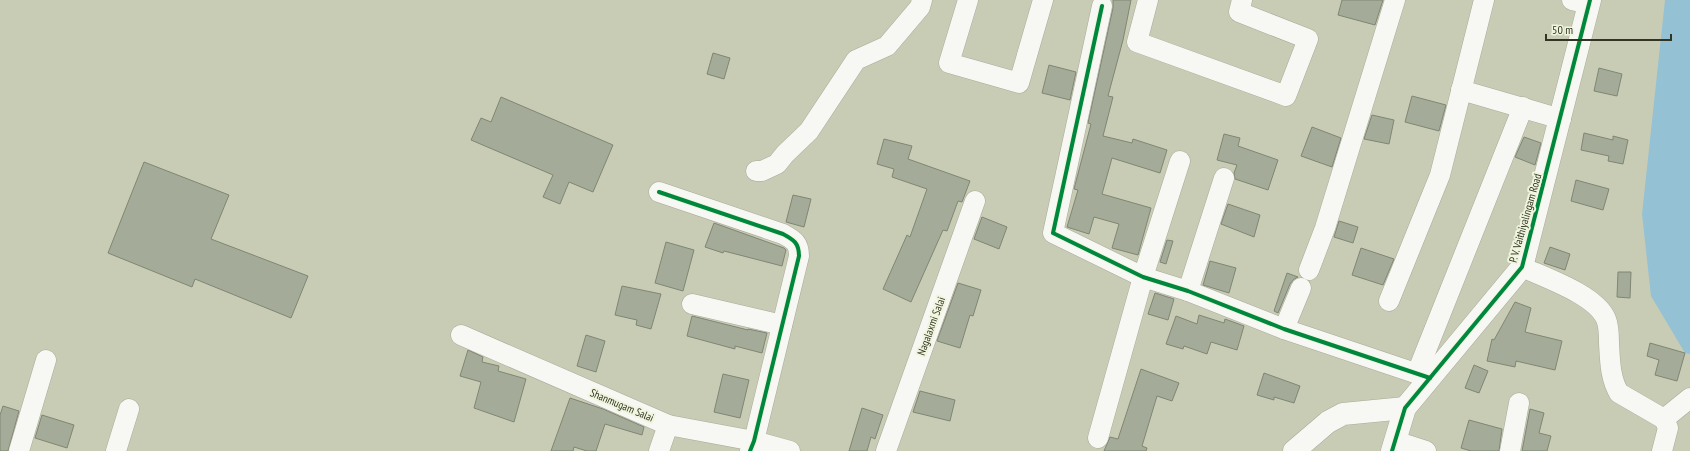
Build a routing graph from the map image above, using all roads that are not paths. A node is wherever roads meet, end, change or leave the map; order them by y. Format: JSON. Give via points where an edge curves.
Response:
{"nodes":[{"id":1,"x":922,"y":0,"type":"edge"},
{"id":2,"x":968,"y":0,"type":"edge"},
{"id":3,"x":1043,"y":0,"type":"edge"},
{"id":4,"x":1148,"y":0,"type":"edge"},
{"id":5,"x":1242,"y":0,"type":"edge"},
{"id":6,"x":1395,"y":0,"type":"edge"},
{"id":7,"x":1484,"y":0,"type":"edge"},
{"id":8,"x":1584,"y":1,"type":"edge"},
{"id":9,"x":1102,"y":6,"type":"dead end"},
{"id":10,"x":1461,"y":90,"type":"junction"},
{"id":11,"x":1523,"y":108,"type":"junction"},
{"id":12,"x":1561,"y":118,"type":"junction"},
{"id":13,"x":1180,"y":161,"type":"dead end"},
{"id":14,"x":756,"y":171,"type":"dead end"},
{"id":15,"x":1224,"y":178,"type":"dead end"},
{"id":16,"x":659,"y":192,"type":"dead end"},
{"id":17,"x":975,"y":201,"type":"dead end"},
{"id":18,"x":1522,"y":267,"type":"junction"},
{"id":19,"x":1143,"y":277,"type":"junction"},
{"id":20,"x":1188,"y":291,"type":"junction"},
{"id":21,"x":1389,"y":301,"type":"dead end"},
{"id":22,"x":692,"y":304,"type":"dead end"},
{"id":23,"x":782,"y":325,"type":"junction"},
{"id":24,"x":1284,"y":329,"type":"junction"},
{"id":25,"x":461,"y":336,"type":"dead end"},
{"id":26,"x":46,"y":360,"type":"dead end"},
{"id":27,"x":1423,"y":376,"type":"junction"},
{"id":28,"x":1690,"y":398,"type":"edge"},
{"id":29,"x":1519,"y":403,"type":"dead end"},
{"id":30,"x":1405,"y":408,"type":"junction"},
{"id":31,"x":129,"y":409,"type":"dead end"},
{"id":32,"x":1664,"y":419,"type":"junction"},
{"id":33,"x":668,"y":425,"type":"junction"},
{"id":34,"x":1098,"y":438,"type":"dead end"},
{"id":35,"x":752,"y":446,"type":"edge"},
{"id":36,"x":1394,"y":446,"type":"edge"},
{"id":37,"x":19,"y":451,"type":"edge"},
{"id":38,"x":116,"y":451,"type":"edge"},
{"id":39,"x":659,"y":451,"type":"edge"},
{"id":40,"x":790,"y":451,"type":"edge"},
{"id":41,"x":886,"y":451,"type":"edge"},
{"id":42,"x":1294,"y":451,"type":"edge"},
{"id":43,"x":1426,"y":451,"type":"edge"},
{"id":44,"x":1510,"y":451,"type":"edge"},
{"id":45,"x":1662,"y":451,"type":"edge"}],
"edges":[{"from":1,"to":14,"type":"street","via":[[920,7],[888,46],[856,60],[809,132],[784,154],[777,164]]},
{"from":2,"to":3,"type":"street","via":[[949,63],[1019,83]]},
{"from":4,"to":5,"type":"street","via":[[1137,42],[1286,96],[1308,39],[1238,12]]},
{"from":6,"to":24,"type":"street","via":[[1325,228]]},
{"from":7,"to":10,"type":"street"},
{"from":8,"to":12,"type":"street","name":"P. V. Vaithiyalingam Road"},
{"from":9,"to":19,"type":"street","via":[[1053,233]]},
{"from":10,"to":11,"type":"street"},
{"from":10,"to":21,"type":"street","via":[[1440,176]]},
{"from":11,"to":12,"type":"street"},
{"from":11,"to":27,"type":"street"},
{"from":12,"to":18,"type":"street","name":"P. V. Vaithiyalingam Road"},
{"from":13,"to":19,"type":"street"},
{"from":15,"to":20,"type":"street"},
{"from":16,"to":23,"type":"street","via":[[796,241],[799,256]]},
{"from":17,"to":41,"type":"street","name":"Nagalaxmi Salai"},
{"from":18,"to":27,"type":"street","name":"P. V. Vaithiyalingam Road"},
{"from":18,"to":32,"type":"street","via":[[1590,299],[1601,309],[1607,320],[1611,367],[1619,393]]},
{"from":19,"to":20,"type":"street"},
{"from":19,"to":34,"type":"street"},
{"from":20,"to":24,"type":"street"},
{"from":22,"to":23,"type":"street"},
{"from":23,"to":35,"type":"street"},
{"from":24,"to":27,"type":"street"},
{"from":25,"to":33,"type":"street","name":"Shanmugam Salai"},
{"from":26,"to":37,"type":"street"},
{"from":27,"to":30,"type":"street","name":"P. V. Vaithiyalingam Road"},
{"from":28,"to":32,"type":"street"},
{"from":29,"to":44,"type":"street"},
{"from":30,"to":36,"type":"street","name":"P. V. Vaithiyalingam Road"},
{"from":30,"to":42,"type":"street","via":[[1343,414],[1328,422]]},
{"from":31,"to":38,"type":"street"},
{"from":32,"to":45,"type":"street","via":[[1668,428]]},
{"from":33,"to":35,"type":"street","name":"Shanmugam Salai"},
{"from":33,"to":39,"type":"street"},
{"from":35,"to":40,"type":"street","name":"Shanmugam Salai"},
{"from":36,"to":43,"type":"street"}]}
